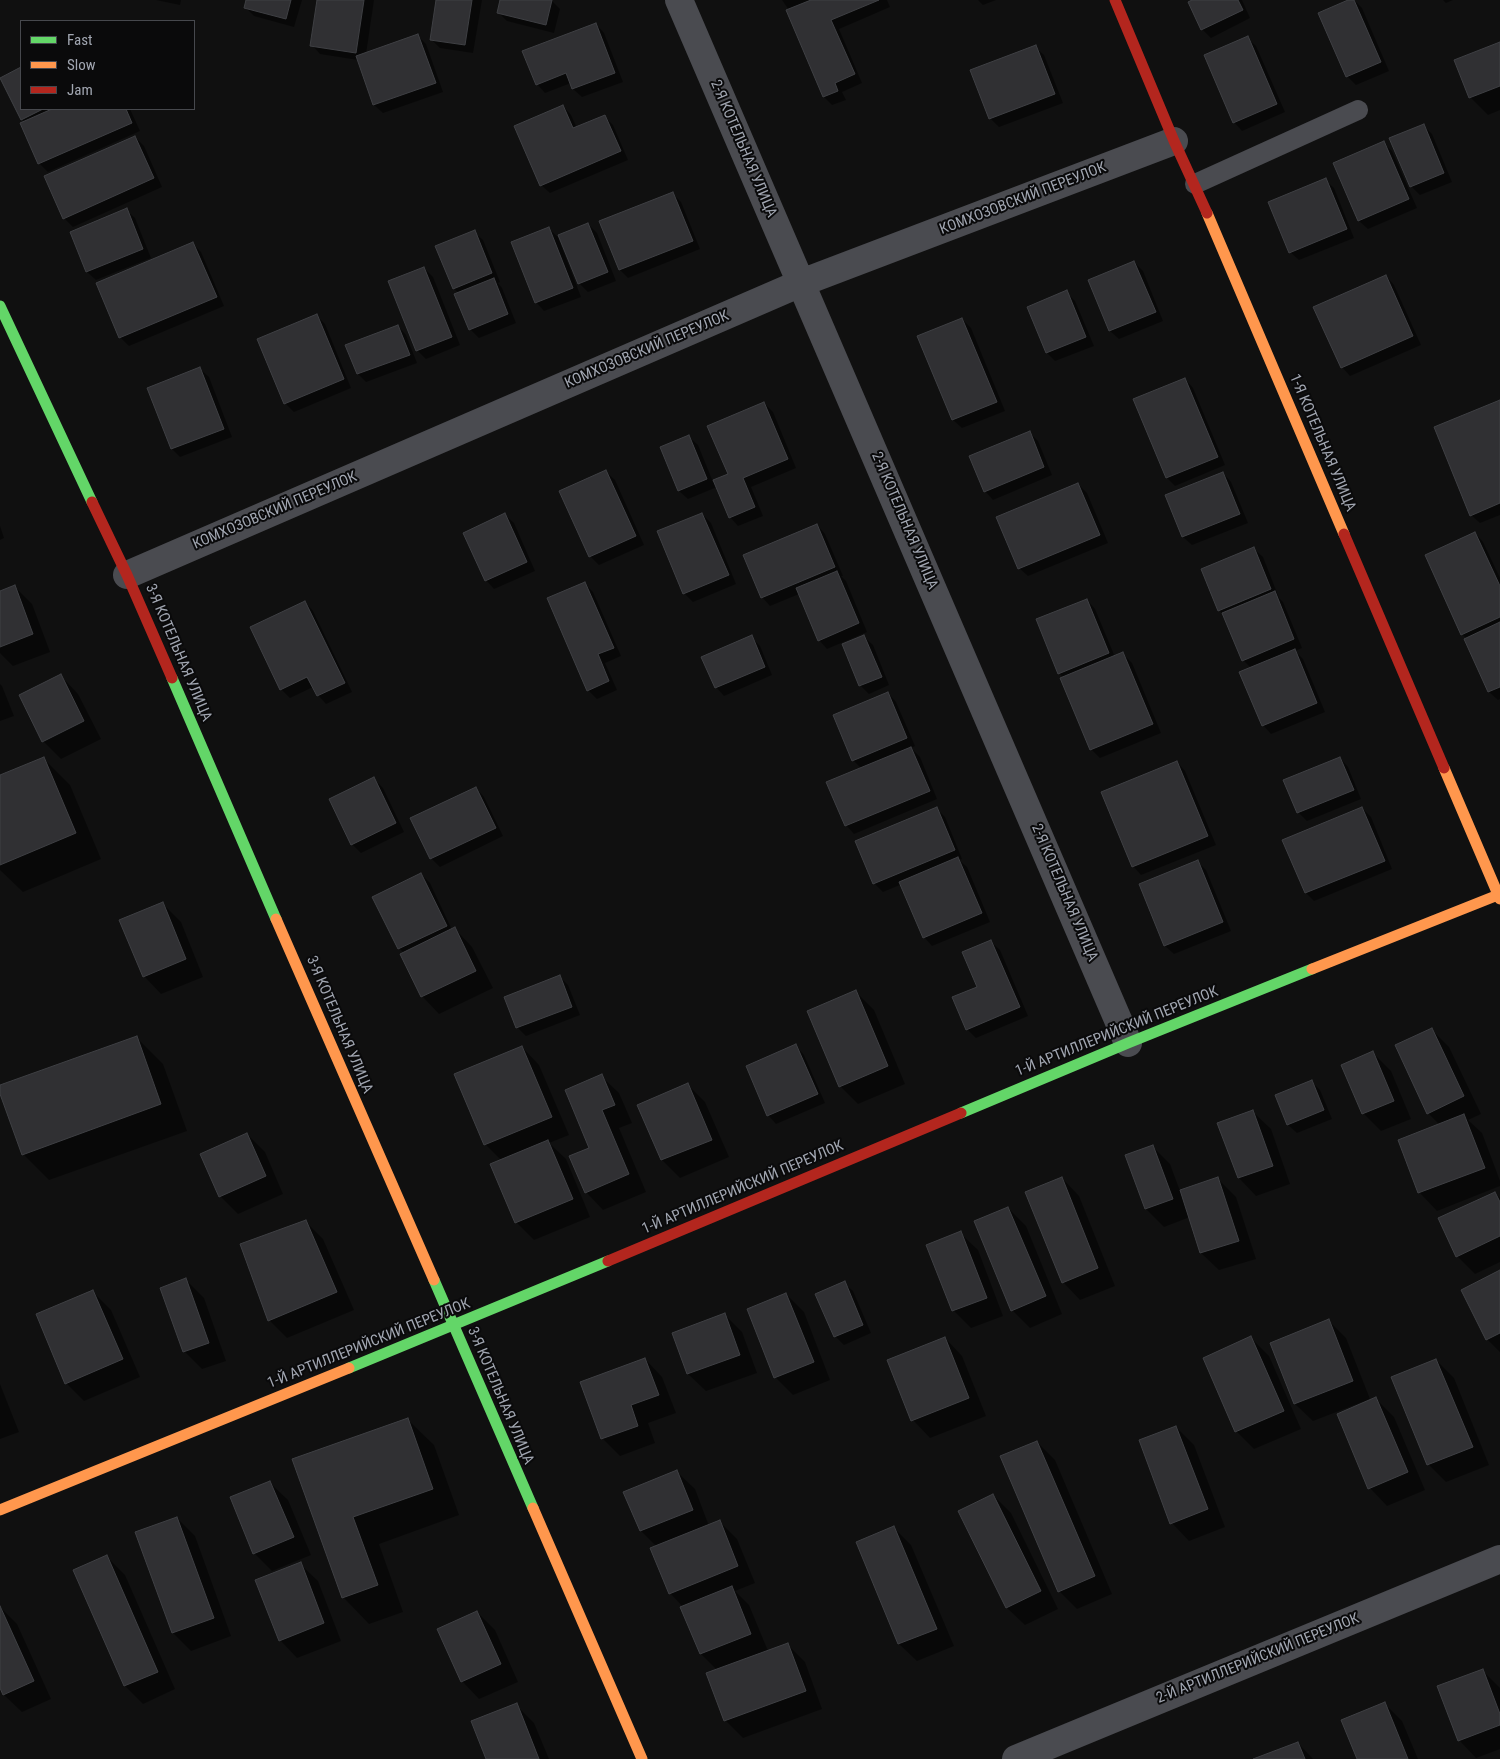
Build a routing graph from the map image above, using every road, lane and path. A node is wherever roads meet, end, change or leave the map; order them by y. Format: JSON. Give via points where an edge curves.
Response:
{"nodes":[{"id":1,"x":679,"y":0,"type":"edge"},
{"id":2,"x":1115,"y":0,"type":"edge"},
{"id":3,"x":1358,"y":110,"type":"dead end"},
{"id":4,"x":1174,"y":141,"type":"junction"},
{"id":5,"x":1195,"y":184,"type":"junction"},
{"id":6,"x":802,"y":283,"type":"junction"},
{"id":7,"x":0,"y":306,"type":"edge"},
{"id":8,"x":127,"y":575,"type":"junction"},
{"id":9,"x":1499,"y":897,"type":"edge"},
{"id":10,"x":1128,"y":1043,"type":"junction"},
{"id":11,"x":454,"y":1326,"type":"junction"},
{"id":12,"x":0,"y":1510,"type":"edge"},
{"id":13,"x":1500,"y":1559,"type":"edge"},
{"id":14,"x":642,"y":1759,"type":"edge"},
{"id":15,"x":1016,"y":1759,"type":"edge"}],
"edges":[{"from":1,"to":6,"type":"street","name":"2-Я КОТЕЛЬНАЯ УЛИЦА"},
{"from":2,"to":4,"type":"street","name":"1-Я КОТЕЛЬНАЯ УЛИЦА"},
{"from":3,"to":5,"type":"lane"},
{"from":4,"to":5,"type":"street","name":"1-Я КОТЕЛЬНАЯ УЛИЦА"},
{"from":4,"to":6,"type":"street","name":"КОМХОЗОВСКИЙ ПЕРЕУЛОК"},
{"from":5,"to":9,"type":"street","name":"1-Я КОТЕЛЬНАЯ УЛИЦА"},
{"from":6,"to":8,"type":"street","name":"КОМХОЗОВСКИЙ ПЕРЕУЛОК"},
{"from":6,"to":10,"type":"street","name":"2-Я КОТЕЛЬНАЯ УЛИЦА"},
{"from":7,"to":8,"type":"street","name":"3-Я КОТЕЛЬНАЯ УЛИЦА"},
{"from":8,"to":11,"type":"street","name":"3-Я КОТЕЛЬНАЯ УЛИЦА"},
{"from":9,"to":10,"type":"street","name":"1-Й АРТИЛЛЕРИЙСКИЙ ПЕРЕУЛОК"},
{"from":10,"to":11,"type":"street","name":"1-Й АРТИЛЛЕРИЙСКИЙ ПЕРЕУЛОК"},
{"from":11,"to":12,"type":"street","name":"1-Й АРТИЛЛЕРИЙСКИЙ ПЕРЕУЛОК"},
{"from":11,"to":14,"type":"street","name":"3-Я КОТЕЛЬНАЯ УЛИЦА"},
{"from":13,"to":15,"type":"street","name":"2-Й АРТИЛЛЕРИЙСКИЙ ПЕРЕУЛОК"}]}
